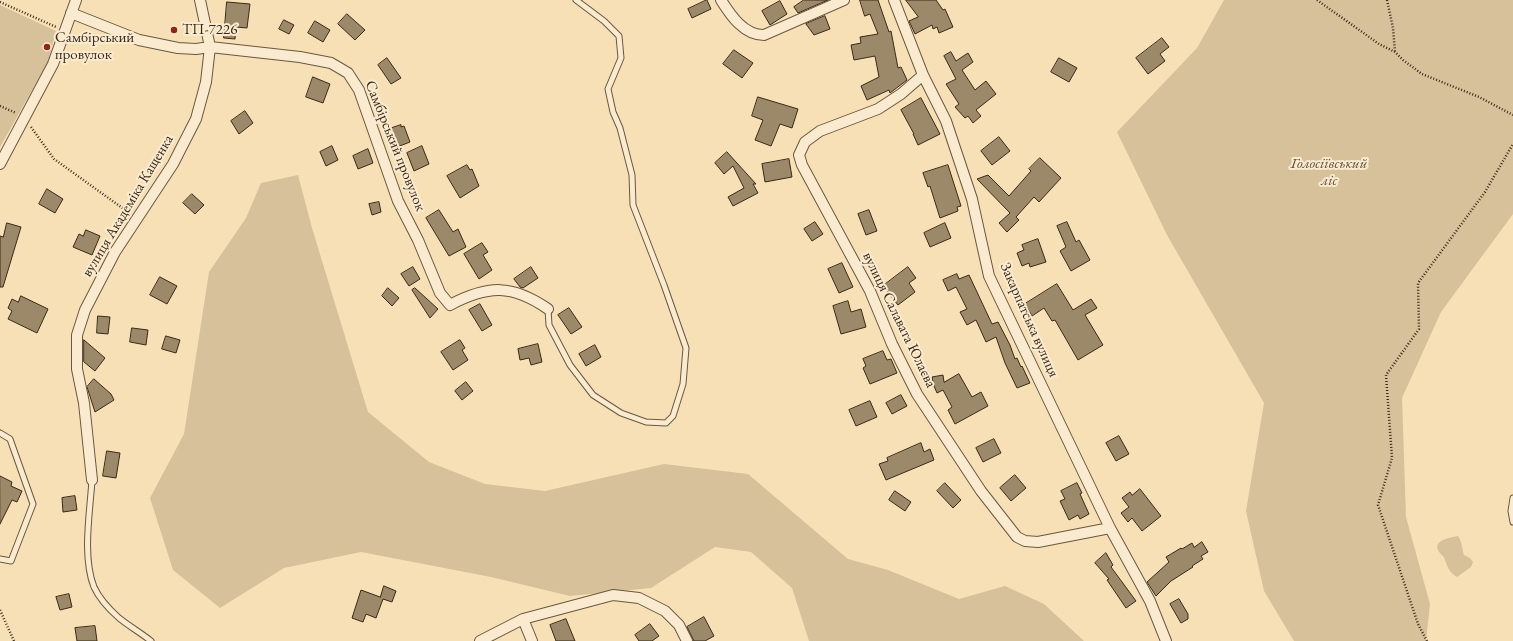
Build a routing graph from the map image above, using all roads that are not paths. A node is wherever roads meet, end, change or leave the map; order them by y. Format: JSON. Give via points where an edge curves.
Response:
{"nodes":[{"id":1,"x":76,"y":0,"type":"edge"},
{"id":2,"x":200,"y":0,"type":"edge"},
{"id":3,"x":576,"y":0,"type":"edge"},
{"id":4,"x":721,"y":0,"type":"edge"},
{"id":5,"x":844,"y":0,"type":"edge"},
{"id":6,"x":894,"y":0,"type":"edge"},
{"id":7,"x":71,"y":13,"type":"junction"},
{"id":8,"x":210,"y":47,"type":"junction"},
{"id":9,"x":923,"y":75,"type":"junction"},
{"id":10,"x":0,"y":164,"type":"edge"},
{"id":11,"x":548,"y":309,"type":"joint"},
{"id":12,"x":0,"y":433,"type":"edge"},
{"id":13,"x":92,"y":480,"type":"joint"},
{"id":14,"x":1513,"y":498,"type":"edge"},
{"id":15,"x":1513,"y":522,"type":"edge"},
{"id":16,"x":1110,"y":528,"type":"junction"},
{"id":17,"x":0,"y":559,"type":"edge"},
{"id":18,"x":523,"y":619,"type":"junction"},
{"id":19,"x":151,"y":641,"type":"edge"},
{"id":20,"x":480,"y":641,"type":"edge"},
{"id":21,"x":532,"y":641,"type":"edge"},
{"id":22,"x":687,"y":641,"type":"edge"},
{"id":23,"x":1166,"y":641,"type":"edge"}],
"edges":[{"from":1,"to":7,"type":"street"},
{"from":2,"to":8,"type":"street","name":"вулиця Академіка Кащенка"},
{"from":3,"to":11,"type":"lane","via":[[619,36],[621,58],[608,89],[612,112],[620,128],[632,174],[633,205],[686,348],[683,384],[673,416],[666,423],[646,422],[621,413],[594,395],[566,358],[549,325]]},
{"from":4,"to":5,"type":"street","via":[[730,15],[745,28],[757,35],[764,35]]},
{"from":6,"to":9,"type":"street","name":"Закарпатська вулиця"},
{"from":7,"to":8,"type":"street","via":[[140,40],[178,48]]},
{"from":7,"to":10,"type":"street","via":[[53,64]]},
{"from":8,"to":11,"type":"street","name":"Самбірський провулок","via":[[331,63],[348,74],[359,90],[398,201],[440,293],[450,305],[468,295],[496,290],[512,291],[535,300]]},
{"from":8,"to":13,"type":"street","name":"вулиця Академіка Кащенка","via":[[206,82],[196,119],[173,164],[115,252],[85,310],[77,335],[77,369],[84,403]]},
{"from":9,"to":16,"type":"street","name":"Закарпатська вулиця","via":[[946,121],[972,199],[989,276]]},
{"from":9,"to":16,"type":"street","name":"вулиця Салавата Юлаєва","via":[[878,109],[820,131],[805,142],[799,155],[802,165],[870,291],[917,394],[981,491],[1017,537],[1025,541],[1038,542]]},
{"from":12,"to":17,"type":"lane","via":[[10,439],[33,504],[11,561]]},
{"from":13,"to":19,"type":"lane","name":"вулиця Академіка Кащенка","via":[[88,542],[89,565],[95,587],[106,605],[119,618]]},
{"from":14,"to":15,"type":"lane","via":[[1510,511]]},
{"from":16,"to":23,"type":"street","name":"Закарпатська вулиця","via":[[1150,601]]},
{"from":18,"to":20,"type":"street"},
{"from":18,"to":21,"type":"street"},
{"from":18,"to":22,"type":"street","via":[[599,598],[626,596],[639,598],[665,611],[678,625]]}]}
